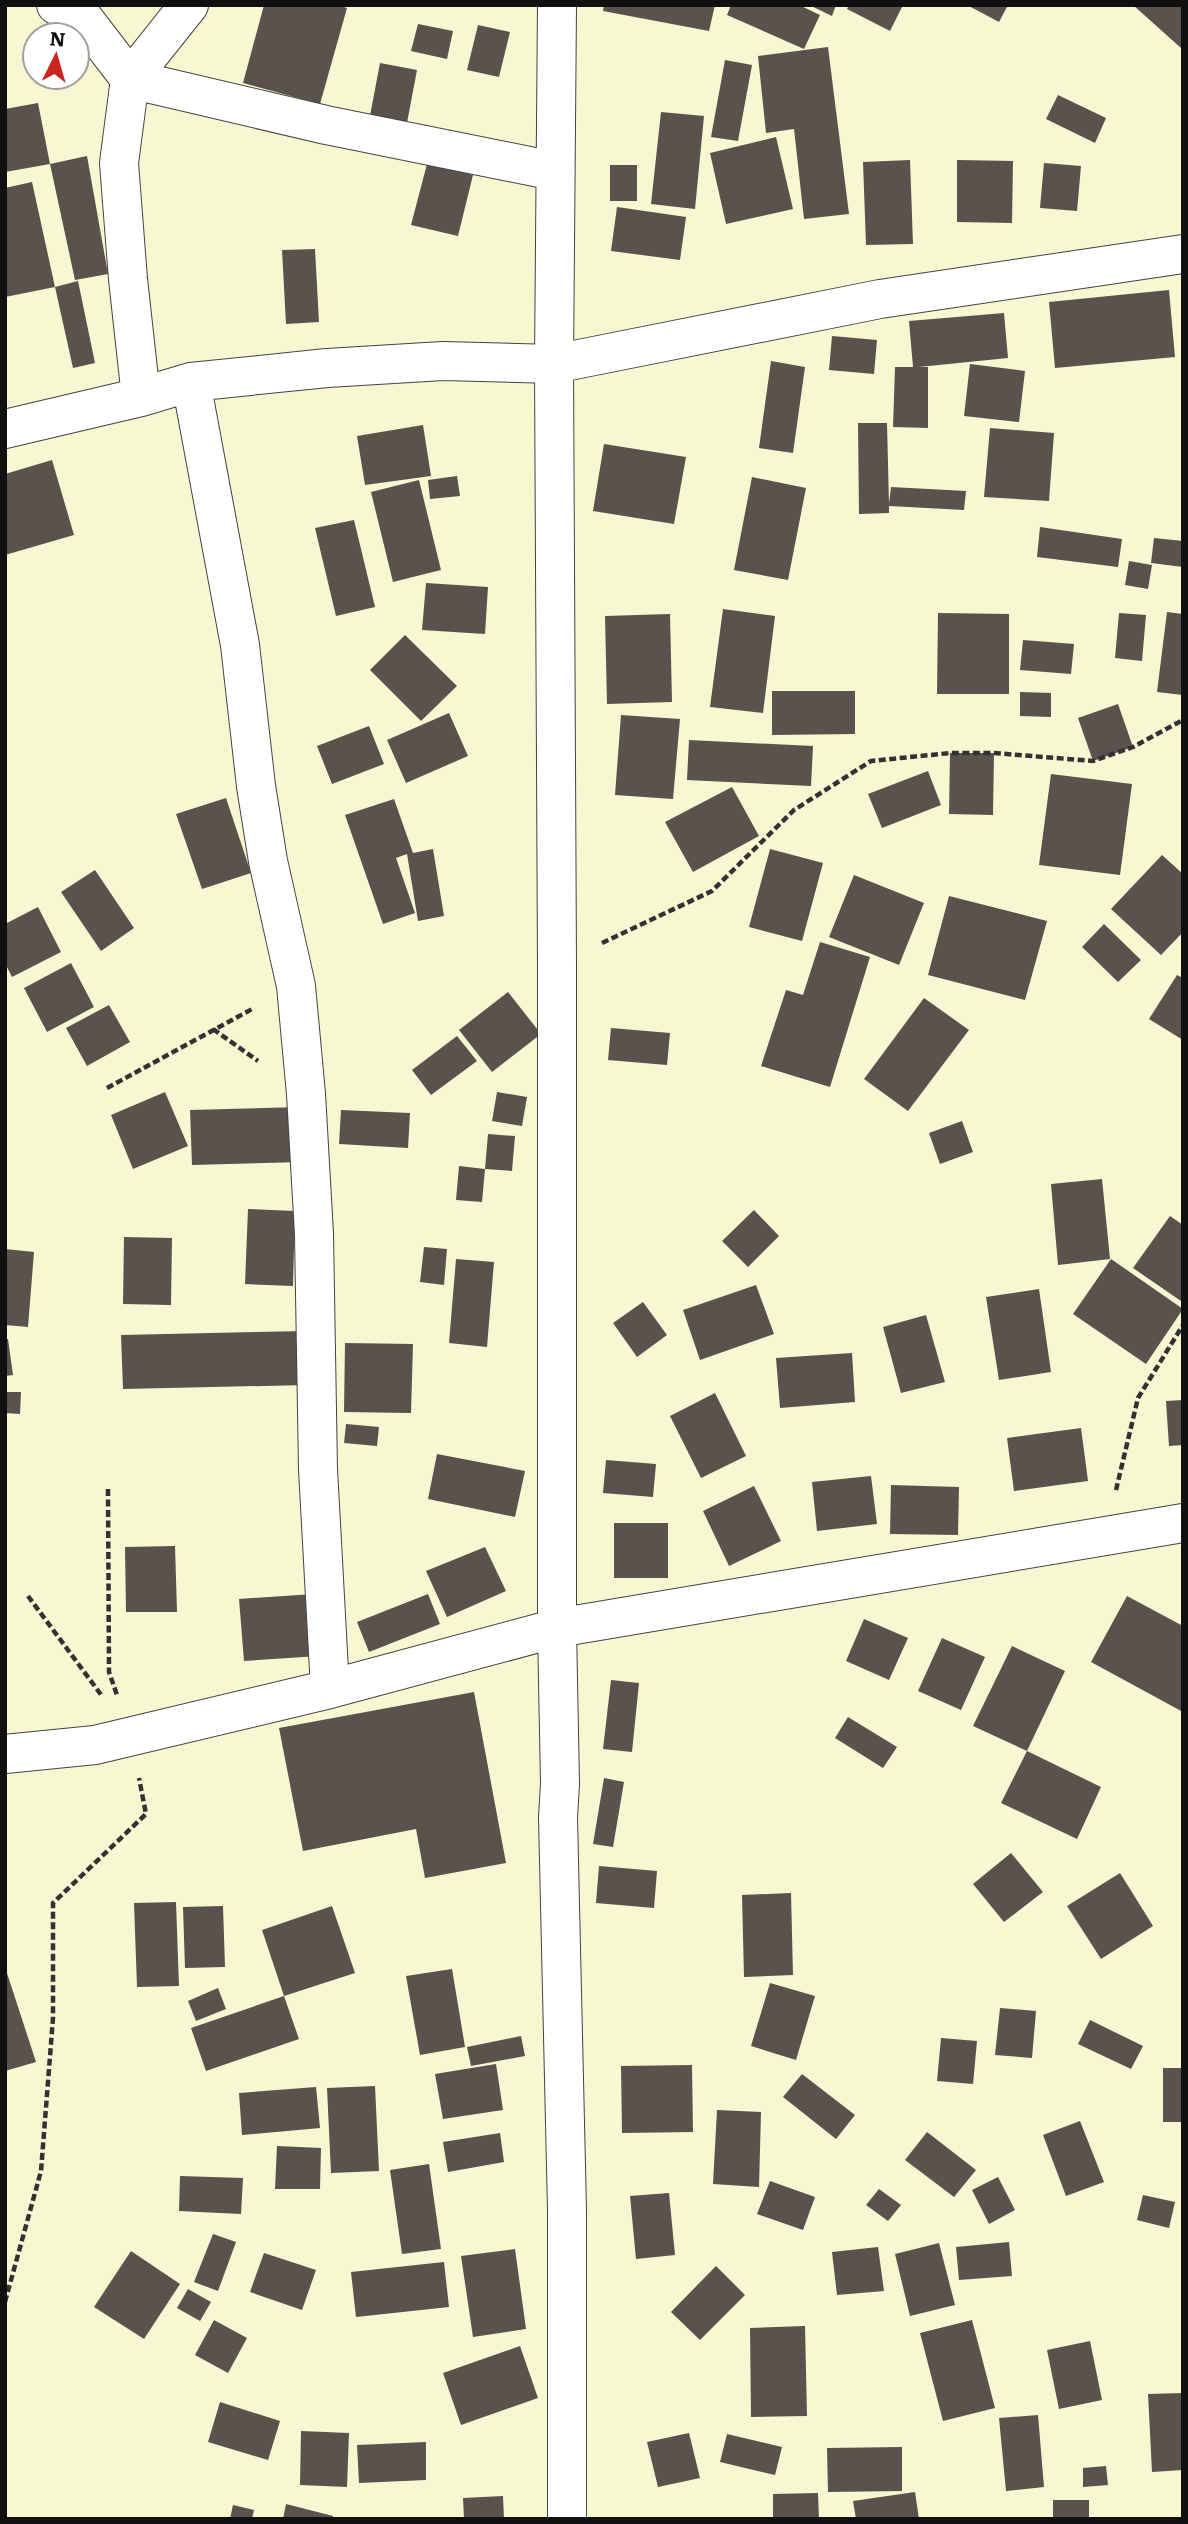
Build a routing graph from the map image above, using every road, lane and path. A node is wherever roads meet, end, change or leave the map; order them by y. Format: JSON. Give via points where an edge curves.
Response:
{"nodes":[{"id":1,"x":56,"y":5,"type":"edge"},
{"id":2,"x":189,"y":5,"type":"edge"},
{"id":3,"x":556,"y":5,"type":"edge"},
{"id":4,"x":130,"y":79,"type":"junction"},
{"id":5,"x":555,"y":171,"type":"junction"},
{"id":6,"x":1183,"y":254,"type":"edge"},
{"id":7,"x":554,"y":364,"type":"junction"},
{"id":8,"x":191,"y":382,"type":"junction"},
{"id":9,"x":141,"y":397,"type":"junction"},
{"id":10,"x":5,"y":429,"type":"edge"},
{"id":11,"x":1183,"y":720,"type":"edge"},
{"id":12,"x":557,"y":964,"type":"junction"},
{"id":13,"x":296,"y":985,"type":"junction"},
{"id":14,"x":107,"y":1088,"type":"dead end"},
{"id":15,"x":1183,"y":1325,"type":"edge"},
{"id":16,"x":108,"y":1489,"type":"dead end"},
{"id":17,"x":1183,"y":1523,"type":"edge"},
{"id":18,"x":1105,"y":1535,"type":"junction"},
{"id":19,"x":28,"y":1596,"type":"dead end"},
{"id":20,"x":557,"y":1628,"type":"junction"},
{"id":21,"x":330,"y":1689,"type":"junction"},
{"id":22,"x":131,"y":1736,"type":"junction"},
{"id":23,"x":5,"y":1754,"type":"edge"},
{"id":24,"x":5,"y":2302,"type":"edge"},
{"id":25,"x":567,"y":2519,"type":"edge"}],
"edges":[{"from":1,"to":4,"type":"street","via":[[84,19]]},
{"from":2,"to":4,"type":"street"},
{"from":3,"to":5,"type":"street"},
{"from":4,"to":5,"type":"street"},
{"from":4,"to":9,"type":"street","via":[[119,163]]},
{"from":5,"to":7,"type":"street"},
{"from":6,"to":7,"type":"street","via":[[880,299]]},
{"from":7,"to":8,"type":"street","via":[[443,361]]},
{"from":7,"to":12,"type":"street"},
{"from":8,"to":9,"type":"street"},
{"from":8,"to":13,"type":"street","via":[[240,645],[264,836]]},
{"from":9,"to":10,"type":"street"},
{"from":11,"to":12,"type":"path","via":[[1133,747],[1093,761],[994,753],[872,761],[794,810],[712,891]]},
{"from":12,"to":20,"type":"street"},
{"from":13,"to":14,"type":"path"},
{"from":13,"to":21,"type":"street","via":[[314,1234],[318,1469]]},
{"from":15,"to":18,"type":"path","via":[[1138,1398]]},
{"from":16,"to":22,"type":"path","via":[[109,1672]]},
{"from":17,"to":18,"type":"street"},
{"from":18,"to":20,"type":"street"},
{"from":19,"to":22,"type":"path"},
{"from":20,"to":21,"type":"street"},
{"from":20,"to":25,"type":"street"},
{"from":21,"to":22,"type":"street"},
{"from":22,"to":23,"type":"street","via":[[96,1745]]},
{"from":22,"to":24,"type":"path","via":[[145,1814],[53,1903],[53,2018],[41,2171]]}]}
